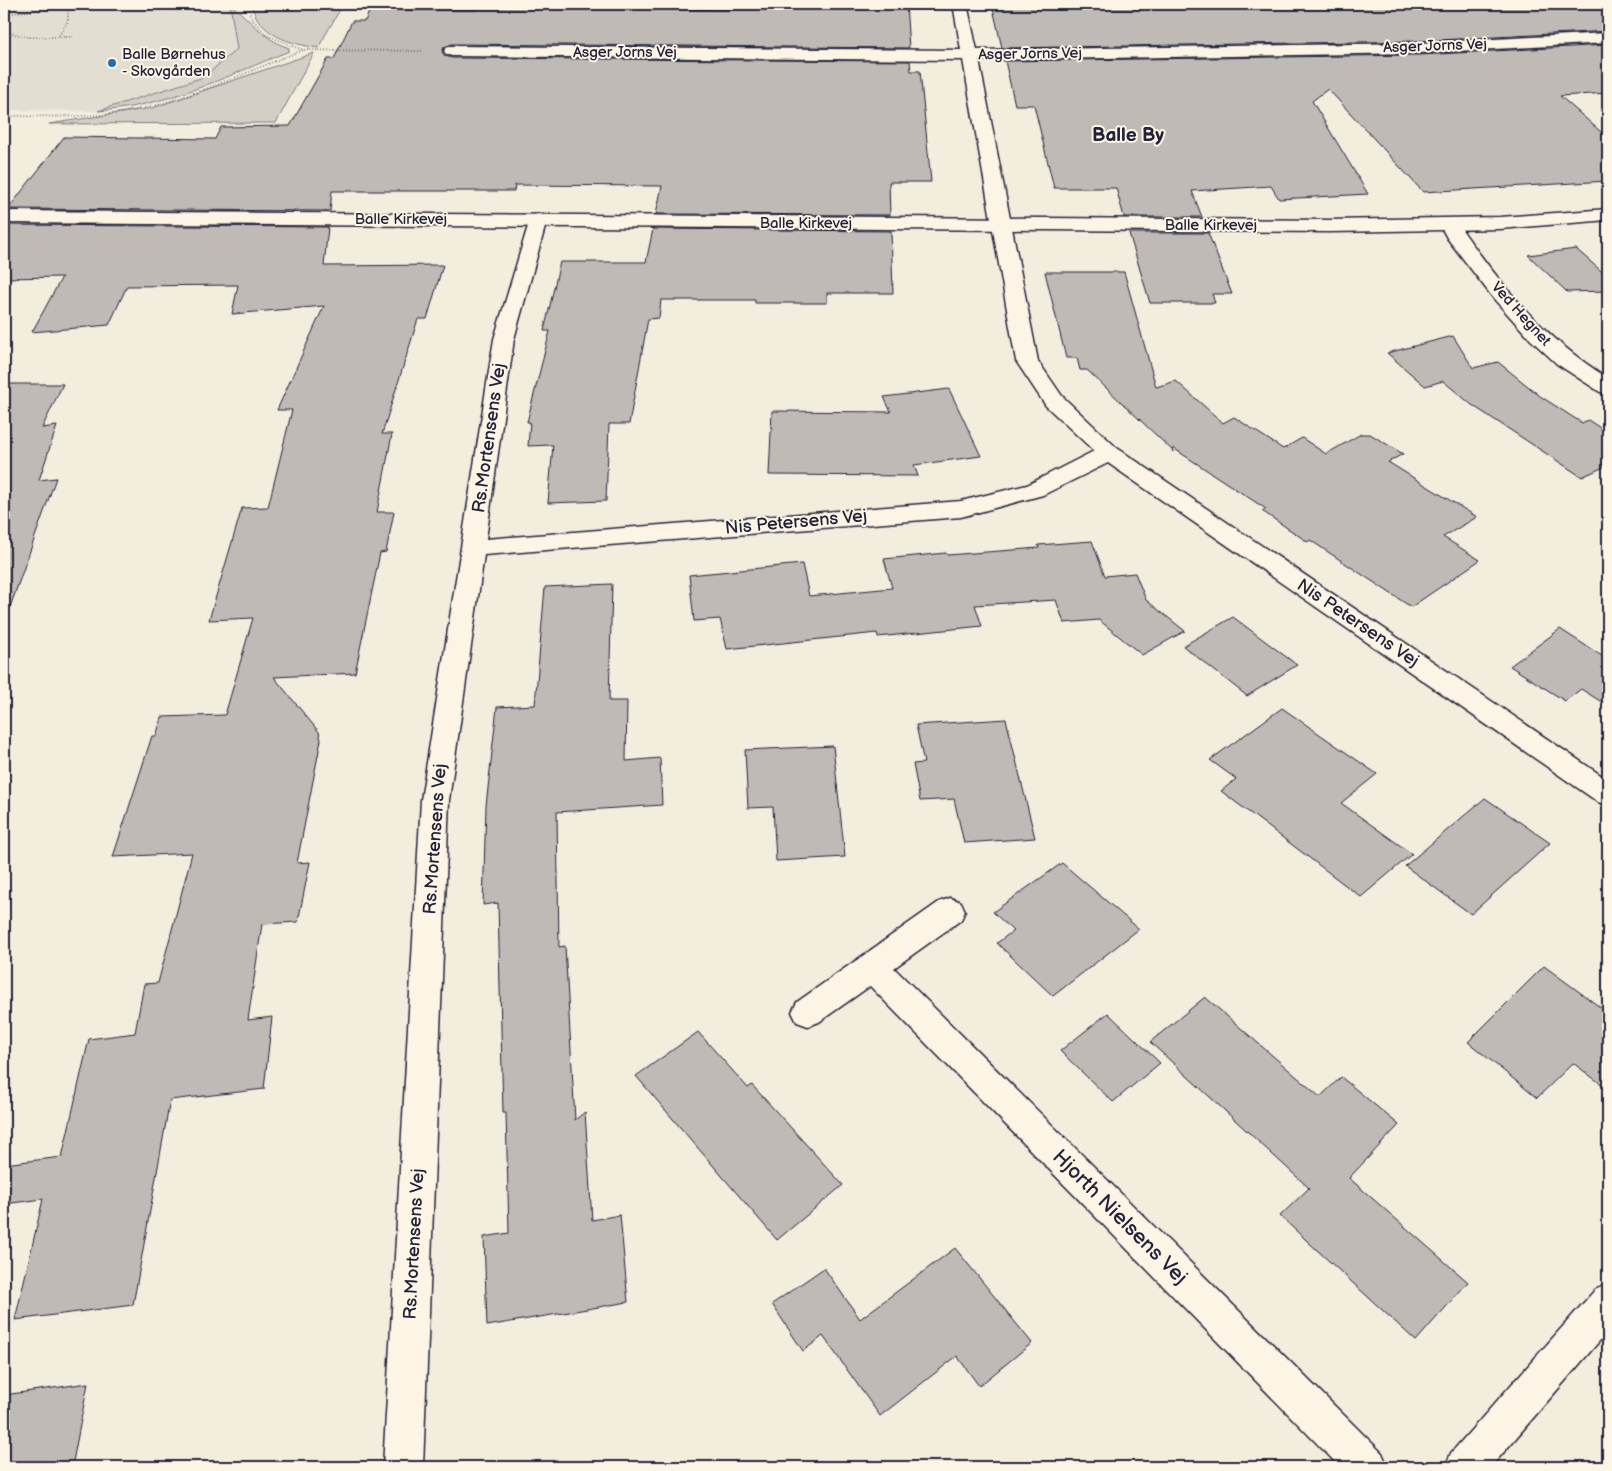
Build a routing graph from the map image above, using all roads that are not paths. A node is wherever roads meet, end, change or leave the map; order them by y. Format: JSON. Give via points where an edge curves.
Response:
{"nodes":[{"id":1,"x":960,"y":4,"type":"edge"},
{"id":2,"x":1608,"y":38,"type":"edge"},
{"id":3,"x":452,"y":51,"type":"road end"},
{"id":4,"x":970,"y":55,"type":"junction"},
{"id":5,"x":1608,"y":214,"type":"edge"},
{"id":6,"x":4,"y":217,"type":"edge"},
{"id":7,"x":538,"y":220,"type":"junction"},
{"id":8,"x":1003,"y":224,"type":"junction"},
{"id":9,"x":1449,"y":225,"type":"junction"},
{"id":10,"x":1608,"y":387,"type":"edge"},
{"id":11,"x":1109,"y":453,"type":"junction"},
{"id":12,"x":474,"y":548,"type":"junction"},
{"id":13,"x":1608,"y":794,"type":"edge"},
{"id":14,"x":950,"y":910,"type":"dead end"},
{"id":15,"x":872,"y":967,"type":"junction"},
{"id":16,"x":808,"y":1012,"type":"dead end"},
{"id":17,"x":1608,"y":1303,"type":"edge"},
{"id":18,"x":403,"y":1467,"type":"edge"},
{"id":19,"x":1368,"y":1467,"type":"edge"},
{"id":20,"x":1465,"y":1467,"type":"edge"}],
"edges":[{"from":1,"to":4,"type":"street","name":"Nis Petersens Vej"},
{"from":2,"to":4,"type":"street","name":"Asger Jorns Vej","via":[[1419,48]]},
{"from":3,"to":4,"type":"street","name":"Asger Jorns Vej"},
{"from":4,"to":8,"type":"street","name":"Nis Petersens Vej"},
{"from":5,"to":9,"type":"street","name":"Balle Kirkevej"},
{"from":6,"to":7,"type":"street","name":"Balle Kirkevej"},
{"from":7,"to":8,"type":"street","name":"Balle Kirkevej"},
{"from":7,"to":12,"type":"street","name":"Rs.Mortensens Vej","via":[[504,339]]},
{"from":8,"to":9,"type":"street","name":"Balle Kirkevej"},
{"from":8,"to":11,"type":"street","name":"Nis Petersens Vej","via":[[1026,361],[1054,402]]},
{"from":9,"to":10,"type":"street","name":"Ved Hegnet","via":[[1456,238],[1537,335],[1572,365]]},
{"from":11,"to":12,"type":"street","name":"Nis Petersens Vej","via":[[1035,490],[961,509]]},
{"from":11,"to":13,"type":"street","name":"Nis Petersens Vej"},
{"from":12,"to":18,"type":"street","name":"Rs.Mortensens Vej","via":[[435,800]]},
{"from":14,"to":15,"type":"street"},
{"from":15,"to":16,"type":"street"},
{"from":15,"to":19,"type":"street","name":"Hjorth Nielsens Vej"},
{"from":17,"to":20,"type":"street"}]}
